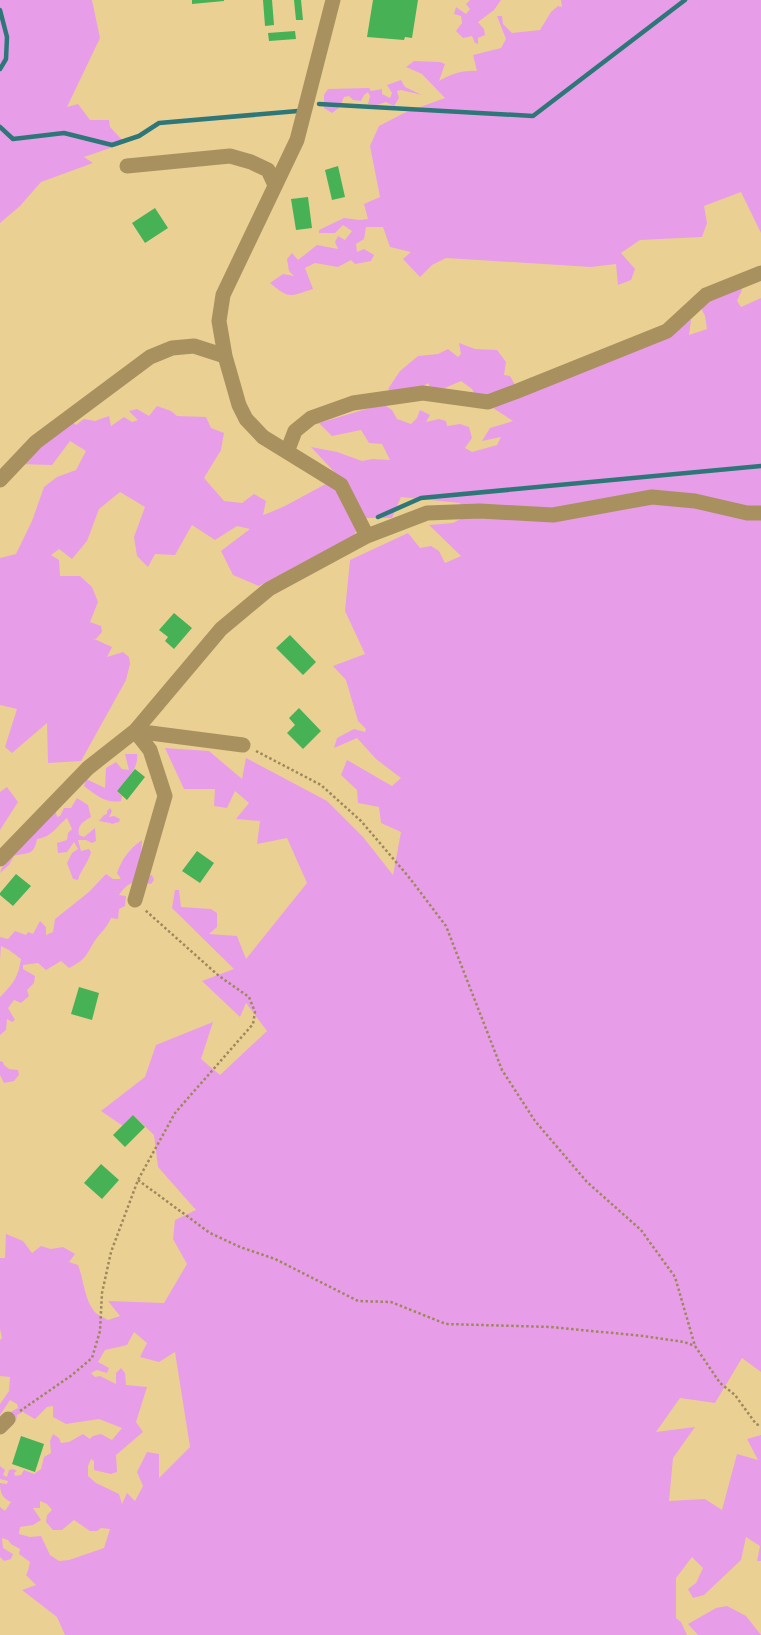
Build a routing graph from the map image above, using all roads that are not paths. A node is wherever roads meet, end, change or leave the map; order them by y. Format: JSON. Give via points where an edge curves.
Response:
{"nodes":[{"id":1,"x":333,"y":0,"type":"edge"},
{"id":2,"x":127,"y":166,"type":"dead end"},
{"id":3,"x":275,"y":185,"type":"junction"},
{"id":4,"x":761,"y":273,"type":"edge"},
{"id":5,"x":225,"y":356,"type":"junction"},
{"id":6,"x":287,"y":452,"type":"junction"},
{"id":7,"x":0,"y":480,"type":"edge"},
{"id":8,"x":761,"y":513,"type":"edge"},
{"id":9,"x":367,"y":536,"type":"junction"},
{"id":10,"x":135,"y":731,"type":"junction"},
{"id":11,"x":243,"y":745,"type":"road end"},
{"id":12,"x":0,"y":859,"type":"edge"},
{"id":13,"x":135,"y":900,"type":"road end"}],
"edges":[{"from":1,"to":3,"type":"street","via":[[297,140]]},
{"from":2,"to":3,"type":"street","via":[[230,156],[268,170]]},
{"from":3,"to":5,"type":"street","via":[[223,295],[218,321]]},
{"from":4,"to":6,"type":"street","via":[[706,295],[667,331],[515,392],[488,402],[422,393],[353,403],[312,418],[296,431]]},
{"from":5,"to":6,"type":"street","via":[[246,419],[263,438]]},
{"from":5,"to":7,"type":"street","via":[[194,346],[172,348],[150,357],[36,442]]},
{"from":6,"to":9,"type":"street","via":[[341,485]]},
{"from":8,"to":9,"type":"street","via":[[747,513],[695,500],[652,497],[553,514],[427,512]]},
{"from":9,"to":10,"type":"street","via":[[269,589],[221,629]]},
{"from":10,"to":11,"type":"street"},
{"from":10,"to":12,"type":"street","via":[[88,768]]},
{"from":10,"to":13,"type":"street","via":[[150,750],[165,796]]}]}
